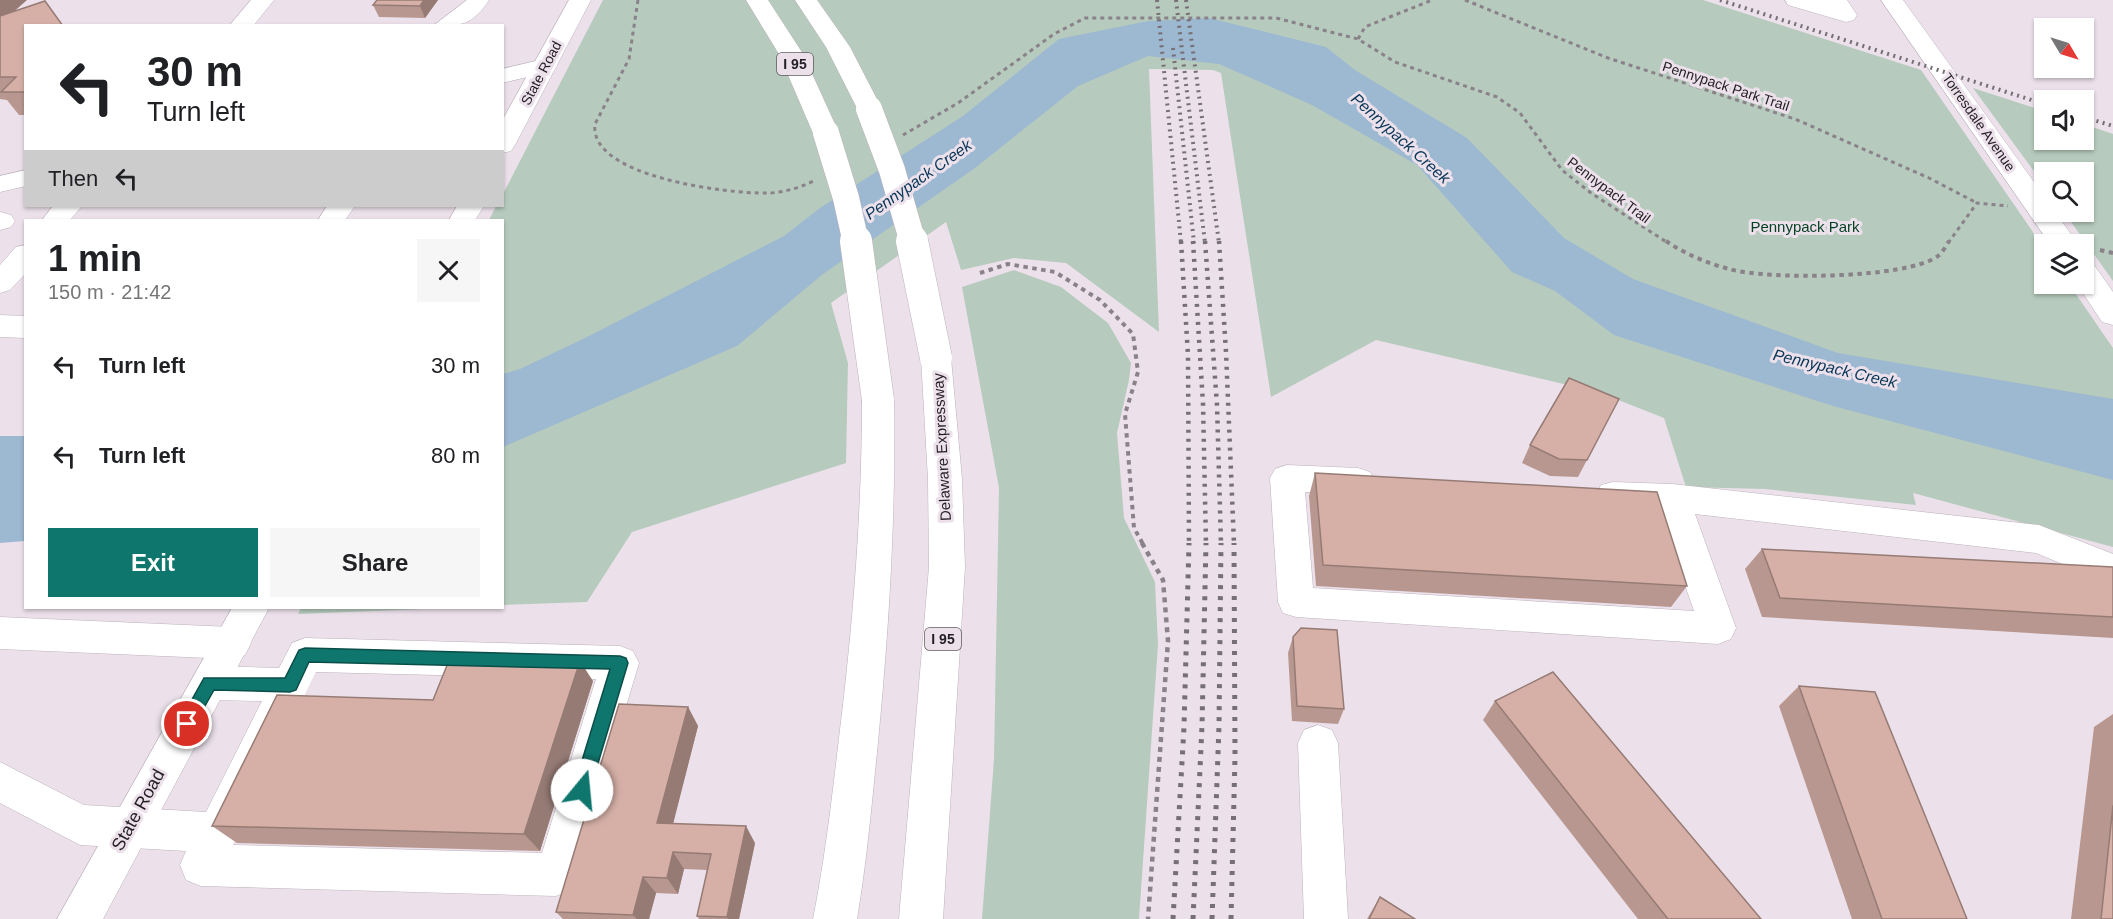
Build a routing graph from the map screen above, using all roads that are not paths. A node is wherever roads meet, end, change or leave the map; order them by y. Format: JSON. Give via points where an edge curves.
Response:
{"nodes":[{"id":1,"x":263,"y":0,"type":"edge"},
{"id":2,"x":580,"y":0,"type":"edge"},
{"id":3,"x":757,"y":0,"type":"edge"},
{"id":4,"x":806,"y":0,"type":"edge"},
{"id":5,"x":1796,"y":0,"type":"edge"},
{"id":6,"x":1836,"y":0,"type":"edge"},
{"id":7,"x":1892,"y":0,"type":"edge"},
{"id":8,"x":471,"y":2,"type":"edge"},
{"id":9,"x":242,"y":24,"type":"edge"},
{"id":10,"x":445,"y":24,"type":"edge"},
{"id":11,"x":545,"y":66,"type":"junction"},
{"id":12,"x":504,"y":76,"type":"edge"},
{"id":13,"x":504,"y":141,"type":"edge"},
{"id":14,"x":24,"y":178,"type":"edge"},
{"id":15,"x":0,"y":184,"type":"edge"},
{"id":16,"x":0,"y":192,"type":"edge"},
{"id":17,"x":24,"y":196,"type":"edge"},
{"id":18,"x":67,"y":207,"type":"edge"},
{"id":19,"x":56,"y":219,"type":"edge"},
{"id":20,"x":2057,"y":234,"type":"edge"},
{"id":21,"x":24,"y":256,"type":"edge"},
{"id":22,"x":2094,"y":266,"type":"edge"},
{"id":23,"x":0,"y":283,"type":"edge"},
{"id":24,"x":2113,"y":315,"type":"edge"},
{"id":25,"x":0,"y":326,"type":"edge"},
{"id":26,"x":24,"y":327,"type":"edge"},
{"id":27,"x":1392,"y":483,"type":"edge"},
{"id":28,"x":1579,"y":493,"type":"edge"},
{"id":29,"x":1672,"y":498,"type":"junction"},
{"id":30,"x":2113,"y":570,"type":"edge"},
{"id":31,"x":250,"y":609,"type":"edge"},
{"id":32,"x":0,"y":633,"type":"edge"},
{"id":33,"x":232,"y":643,"type":"junction"},
{"id":34,"x":210,"y":683,"type":"junction"},
{"id":35,"x":290,"y":685,"type":"junction"},
{"id":36,"x":1318,"y":743,"type":"dead end"},
{"id":37,"x":0,"y":781,"type":"edge"},
{"id":38,"x":128,"y":828,"type":"junction"},
{"id":39,"x":217,"y":832,"type":"junction"},
{"id":40,"x":79,"y":919,"type":"edge"},
{"id":41,"x":835,"y":919,"type":"edge"},
{"id":42,"x":921,"y":919,"type":"edge"},
{"id":43,"x":1326,"y":919,"type":"edge"}],
"edges":[{"from":1,"to":9,"type":"main road"},
{"from":2,"to":11,"type":"main road","name":"State Road"},
{"from":3,"to":41,"type":"main road","number":"I 95","bridge":true,"via":[[791,54],[837,161],[870,320],[878,400],[880,476],[874,582],[843,877]]},
{"from":4,"to":42,"type":"main road","name":"Delaware Expressway","number":"I 95","bridge":true,"via":[[838,47],[886,148],[916,249],[936,358],[947,567]]},
{"from":5,"to":6,"type":"main road","via":[[1846,15]]},
{"from":7,"to":20,"type":"main road","name":"Torresdale Avenue"},
{"from":8,"to":10,"type":"main road"},
{"from":11,"to":12,"type":"main road"},
{"from":11,"to":13,"type":"main road","name":"State Road"},
{"from":14,"to":15,"type":"main road"},
{"from":16,"to":17,"type":"main road"},
{"from":18,"to":19,"type":"main road"},
{"from":21,"to":23,"type":"main road"},
{"from":22,"to":24,"type":"main road"},
{"from":25,"to":26,"type":"main road"},
{"from":27,"to":29,"type":"main road","via":[[1287,478],[1296,602],[1718,628]]},
{"from":28,"to":29,"type":"main road"},
{"from":29,"to":30,"type":"main road","via":[[2038,539]]},
{"from":31,"to":33,"type":"main road","name":"State Road"},
{"from":32,"to":33,"type":"main road"},
{"from":33,"to":34,"type":"main road","name":"State Road"},
{"from":34,"to":35,"type":"main road"},
{"from":34,"to":38,"type":"main road","name":"State Road"},
{"from":35,"to":39,"type":"main road"},
{"from":35,"to":39,"type":"main road","via":[[305,655],[620,663],[556,875],[201,865]]},
{"from":36,"to":43,"type":"main road"},
{"from":37,"to":38,"type":"main road","via":[[80,825]]},
{"from":38,"to":39,"type":"main road"},
{"from":38,"to":40,"type":"main road","name":"State Road"}]}
